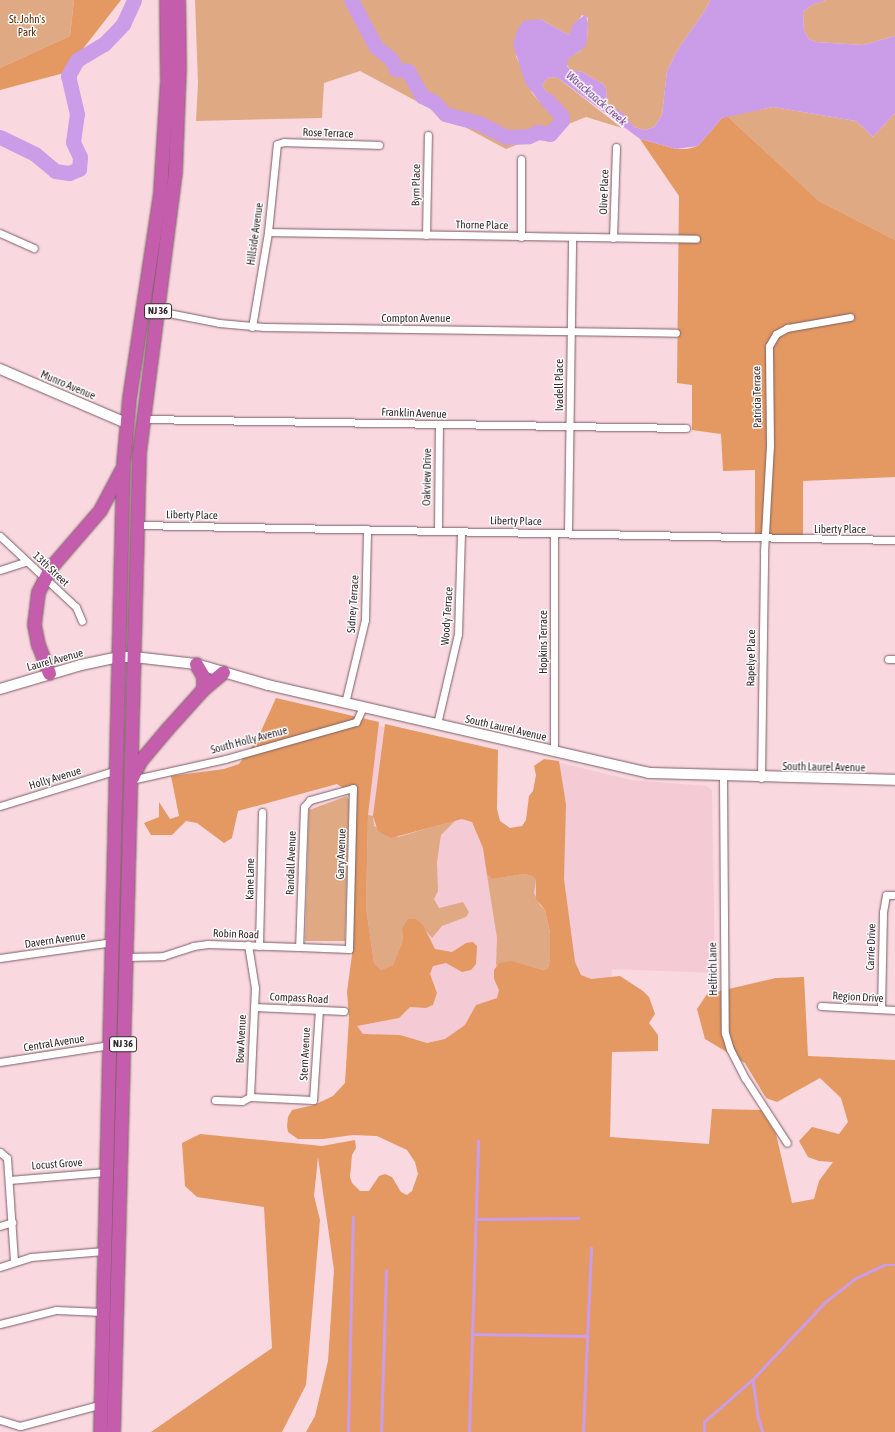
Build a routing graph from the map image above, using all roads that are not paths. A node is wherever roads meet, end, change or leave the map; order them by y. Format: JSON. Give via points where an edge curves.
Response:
{"nodes":[{"id":1,"x":174,"y":0,"type":"edge"},
{"id":2,"x":428,"y":135,"type":"dead end"},
{"id":3,"x":276,"y":144,"type":"joint"},
{"id":4,"x":379,"y":145,"type":"dead end"},
{"id":5,"x":616,"y":147,"type":"dead end"},
{"id":6,"x":521,"y":159,"type":"dead end"},
{"id":7,"x":268,"y":232,"type":"junction"},
{"id":8,"x":0,"y":233,"type":"edge"},
{"id":9,"x":426,"y":235,"type":"junction"},
{"id":10,"x":521,"y":237,"type":"junction"},
{"id":11,"x":572,"y":238,"type":"junction"},
{"id":12,"x":613,"y":238,"type":"junction"},
{"id":13,"x":696,"y":239,"type":"dead end"},
{"id":14,"x":34,"y":248,"type":"dead end"},
{"id":15,"x":158,"y":311,"type":"junction"},
{"id":16,"x":850,"y":317,"type":"dead end"},
{"id":17,"x":252,"y":327,"type":"junction"},
{"id":18,"x":570,"y":331,"type":"junction"},
{"id":19,"x":676,"y":332,"type":"dead end"},
{"id":20,"x":0,"y":370,"type":"edge"},
{"id":21,"x":143,"y":419,"type":"junction"},
{"id":22,"x":126,"y":423,"type":"junction"},
{"id":23,"x":439,"y":424,"type":"junction"},
{"id":24,"x":570,"y":427,"type":"junction"},
{"id":25,"x":686,"y":428,"type":"dead end"},
{"id":26,"x":123,"y":464,"type":"junction"},
{"id":27,"x":137,"y":525,"type":"junction"},
{"id":28,"x":366,"y":529,"type":"junction"},
{"id":29,"x":438,"y":531,"type":"junction"},
{"id":30,"x":461,"y":531,"type":"junction"},
{"id":31,"x":554,"y":533,"type":"junction"},
{"id":32,"x":568,"y":533,"type":"junction"},
{"id":33,"x":0,"y":536,"type":"edge"},
{"id":34,"x":765,"y":538,"type":"junction"},
{"id":35,"x":895,"y":540,"type":"edge"},
{"id":36,"x":26,"y":561,"type":"junction"},
{"id":37,"x":0,"y":570,"type":"edge"},
{"id":38,"x":45,"y":578,"type":"junction"},
{"id":39,"x":82,"y":621,"type":"dead end"},
{"id":40,"x":118,"y":657,"type":"junction"},
{"id":41,"x":134,"y":657,"type":"junction"},
{"id":42,"x":196,"y":664,"type":"junction"},
{"id":43,"x":223,"y":672,"type":"junction"},
{"id":44,"x":49,"y":673,"type":"junction"},
{"id":45,"x":0,"y":689,"type":"edge"},
{"id":46,"x":203,"y":689,"type":"junction"},
{"id":47,"x":345,"y":703,"type":"junction"},
{"id":48,"x":363,"y":707,"type":"junction"},
{"id":49,"x":437,"y":724,"type":"junction"},
{"id":50,"x":554,"y":752,"type":"junction"},
{"id":51,"x":117,"y":770,"type":"junction"},
{"id":52,"x":724,"y":777,"type":"junction"},
{"id":53,"x":761,"y":778,"type":"junction"},
{"id":54,"x":130,"y":780,"type":"junction"},
{"id":55,"x":895,"y":780,"type":"edge"},
{"id":56,"x":328,"y":795,"type":"joint"},
{"id":57,"x":0,"y":806,"type":"edge"},
{"id":58,"x":262,"y":812,"type":"dead end"},
{"id":59,"x":895,"y":895,"type":"edge"},
{"id":60,"x":113,"y":942,"type":"junction"},
{"id":61,"x":248,"y":946,"type":"junction"},
{"id":62,"x":259,"y":946,"type":"junction"},
{"id":63,"x":299,"y":947,"type":"junction"},
{"id":64,"x":349,"y":948,"type":"joint"},
{"id":65,"x":124,"y":957,"type":"junction"},
{"id":66,"x":0,"y":958,"type":"edge"},
{"id":67,"x":821,"y":1006,"type":"dead end"},
{"id":68,"x":254,"y":1007,"type":"junction"},
{"id":69,"x":881,"y":1009,"type":"junction"},
{"id":70,"x":319,"y":1010,"type":"junction"},
{"id":71,"x":895,"y":1010,"type":"edge"},
{"id":72,"x":344,"y":1011,"type":"dead end"},
{"id":73,"x":110,"y":1045,"type":"junction"},
{"id":74,"x":0,"y":1062,"type":"edge"},
{"id":75,"x":250,"y":1097,"type":"junction"},
{"id":76,"x":215,"y":1100,"type":"dead end"},
{"id":77,"x":787,"y":1143,"type":"dead end"},
{"id":78,"x":0,"y":1152,"type":"edge"},
{"id":79,"x":106,"y":1172,"type":"junction"},
{"id":80,"x":9,"y":1180,"type":"junction"},
{"id":81,"x":12,"y":1222,"type":"junction"},
{"id":82,"x":0,"y":1226,"type":"edge"},
{"id":83,"x":104,"y":1251,"type":"junction"},
{"id":84,"x":14,"y":1262,"type":"junction"},
{"id":85,"x":0,"y":1267,"type":"edge"},
{"id":86,"x":102,"y":1312,"type":"junction"},
{"id":87,"x":0,"y":1324,"type":"edge"},
{"id":88,"x":100,"y":1405,"type":"junction"},
{"id":89,"x":0,"y":1420,"type":"edge"},
{"id":90,"x":100,"y":1432,"type":"edge"},
{"id":91,"x":113,"y":1432,"type":"edge"}],
"edges":[{"from":1,"to":15,"type":"highway","number":"NJ 36","via":[[179,75],[175,170]]},
{"from":1,"to":22,"type":"highway","number":"NJ 36","via":[[160,192]]},
{"from":2,"to":9,"type":"street","name":"Byrn Place"},
{"from":3,"to":4,"type":"street","name":"Rose Terrace","via":[[284,142]]},
{"from":3,"to":7,"type":"street","name":"Hillside Avenue"},
{"from":5,"to":12,"type":"street","name":"Olive Place"},
{"from":6,"to":10,"type":"street"},
{"from":7,"to":9,"type":"street","name":"Thorne Place"},
{"from":7,"to":17,"type":"street","name":"Hillside Avenue"},
{"from":8,"to":14,"type":"street"},
{"from":9,"to":10,"type":"street","name":"Thorne Place"},
{"from":10,"to":11,"type":"street","name":"Thorne Place"},
{"from":11,"to":12,"type":"street","name":"Thorne Place"},
{"from":11,"to":18,"type":"street","name":"Ivadell Place"},
{"from":12,"to":13,"type":"street","name":"Thorne Place"},
{"from":15,"to":17,"type":"street","name":"Compton Avenue"},
{"from":15,"to":21,"type":"highway","number":"NJ 36"},
{"from":16,"to":34,"type":"street","name":"Patricia Terrace","via":[[787,328],[776,334],[769,346],[770,446]]},
{"from":17,"to":18,"type":"street","name":"Compton Avenue"},
{"from":18,"to":19,"type":"street","name":"Compton Avenue"},
{"from":18,"to":24,"type":"street","name":"Ivadell Place"},
{"from":20,"to":22,"type":"street","name":"Munro Avenue"},
{"from":21,"to":23,"type":"street","name":"Franklin Avenue"},
{"from":21,"to":27,"type":"highway","number":"NJ 36"},
{"from":22,"to":26,"type":"highway","number":"NJ 36"},
{"from":23,"to":24,"type":"street","name":"Franklin Avenue"},
{"from":23,"to":29,"type":"street","name":"Oakview Drive"},
{"from":24,"to":25,"type":"street","name":"Franklin Avenue"},
{"from":24,"to":32,"type":"street","name":"Ivadell Place"},
{"from":26,"to":38,"type":"highway","via":[[100,510],[50,568]]},
{"from":26,"to":40,"type":"highway","number":"NJ 36"},
{"from":27,"to":28,"type":"street","name":"Liberty Place"},
{"from":27,"to":41,"type":"highway","number":"NJ 36"},
{"from":28,"to":29,"type":"street","name":"Liberty Place"},
{"from":28,"to":47,"type":"street","name":"Sidney Terrace","via":[[365,620]]},
{"from":29,"to":30,"type":"street","name":"Liberty Place"},
{"from":30,"to":31,"type":"street","name":"Liberty Place"},
{"from":30,"to":49,"type":"street","name":"Woody Terrace","via":[[458,634]]},
{"from":31,"to":32,"type":"street","name":"Liberty Place"},
{"from":31,"to":50,"type":"street","name":"Hopkins Terrace"},
{"from":32,"to":34,"type":"street","name":"Liberty Place","via":[[689,534]]},
{"from":33,"to":36,"type":"street","name":"13th Street"},
{"from":34,"to":35,"type":"street","name":"Liberty Place"},
{"from":34,"to":53,"type":"street","name":"Rapelye Place"},
{"from":36,"to":37,"type":"street"},
{"from":36,"to":38,"type":"street","name":"13th Street"},
{"from":38,"to":39,"type":"street","name":"13th Street","via":[[76,607]]},
{"from":38,"to":44,"type":"highway","via":[[37,599],[34,624],[38,645]]},
{"from":40,"to":41,"type":"street","name":"South Laurel Avenue"},
{"from":40,"to":44,"type":"street","name":"Laurel Avenue"},
{"from":40,"to":51,"type":"highway","number":"NJ 36"},
{"from":41,"to":42,"type":"street","name":"South Laurel Avenue"},
{"from":41,"to":54,"type":"highway","number":"NJ 36"},
{"from":42,"to":43,"type":"street","name":"South Laurel Avenue"},
{"from":42,"to":46,"type":"highway","via":[[202,676]]},
{"from":43,"to":46,"type":"highway"},
{"from":43,"to":47,"type":"street","name":"South Laurel Avenue"},
{"from":44,"to":45,"type":"street","name":"Laurel Avenue"},
{"from":46,"to":54,"type":"highway","via":[[140,761]]},
{"from":47,"to":48,"type":"street","name":"South Laurel Avenue"},
{"from":48,"to":49,"type":"street","name":"South Laurel Avenue"},
{"from":48,"to":54,"type":"street","name":"South Holly Avenue","via":[[356,722],[225,759]]},
{"from":49,"to":50,"type":"street","name":"South Laurel Avenue"},
{"from":50,"to":52,"type":"street","name":"South Laurel Avenue","via":[[648,773]]},
{"from":51,"to":57,"type":"street","name":"Holly Avenue"},
{"from":51,"to":60,"type":"highway","number":"NJ 36"},
{"from":52,"to":53,"type":"street","name":"South Laurel Avenue"},
{"from":52,"to":77,"type":"street","name":"Helfrich Lane","via":[[725,1033],[745,1078]]},
{"from":53,"to":55,"type":"street","name":"South Laurel Avenue"},
{"from":54,"to":65,"type":"highway","number":"NJ 36"},
{"from":56,"to":63,"type":"street","name":"Randall Avenue","via":[[310,800],[304,807]]},
{"from":56,"to":64,"type":"street","name":"Gary Avenue","via":[[350,787],[354,790]]},
{"from":58,"to":62,"type":"street","name":"Kane Lane"},
{"from":59,"to":69,"type":"street","name":"Carrie Drive","via":[[886,895],[883,912]]},
{"from":60,"to":66,"type":"street","name":"Davern Avenue"},
{"from":60,"to":73,"type":"highway","number":"NJ 36"},
{"from":61,"to":62,"type":"street","name":"Robin Road"},
{"from":61,"to":65,"type":"street","name":"Robin Road","via":[[200,945],[163,956]]},
{"from":61,"to":68,"type":"street","name":"Bow Avenue","via":[[254,977]]},
{"from":62,"to":63,"type":"street","name":"Robin Road"},
{"from":63,"to":64,"type":"street","name":"Robin Road"},
{"from":65,"to":91,"type":"highway","number":"NJ 36"},
{"from":67,"to":69,"type":"street","name":"Region Drive"},
{"from":68,"to":70,"type":"street","name":"Compass Road"},
{"from":68,"to":75,"type":"street","name":"Bow Avenue"},
{"from":69,"to":71,"type":"street","name":"Region Drive"},
{"from":70,"to":72,"type":"street","name":"Compass Road"},
{"from":70,"to":75,"type":"street","name":"Stern Avenue","via":[[313,1100]]},
{"from":73,"to":74,"type":"street","name":"Central Avenue"},
{"from":73,"to":79,"type":"highway","number":"NJ 36"},
{"from":75,"to":76,"type":"street","via":[[242,1101]]},
{"from":78,"to":80,"type":"street","via":[[7,1158]]},
{"from":79,"to":80,"type":"street","name":"Locust Grove"},
{"from":79,"to":83,"type":"highway","number":"NJ 36"},
{"from":80,"to":81,"type":"street"},
{"from":81,"to":82,"type":"street"},
{"from":81,"to":84,"type":"street"},
{"from":83,"to":84,"type":"street","via":[[31,1257]]},
{"from":83,"to":86,"type":"highway","number":"NJ 36"},
{"from":84,"to":85,"type":"street"},
{"from":86,"to":87,"type":"street","via":[[56,1310]]},
{"from":86,"to":88,"type":"highway","number":"NJ 36"},
{"from":88,"to":89,"type":"street","via":[[20,1426]]},
{"from":88,"to":90,"type":"highway","number":"NJ 36"}]}
